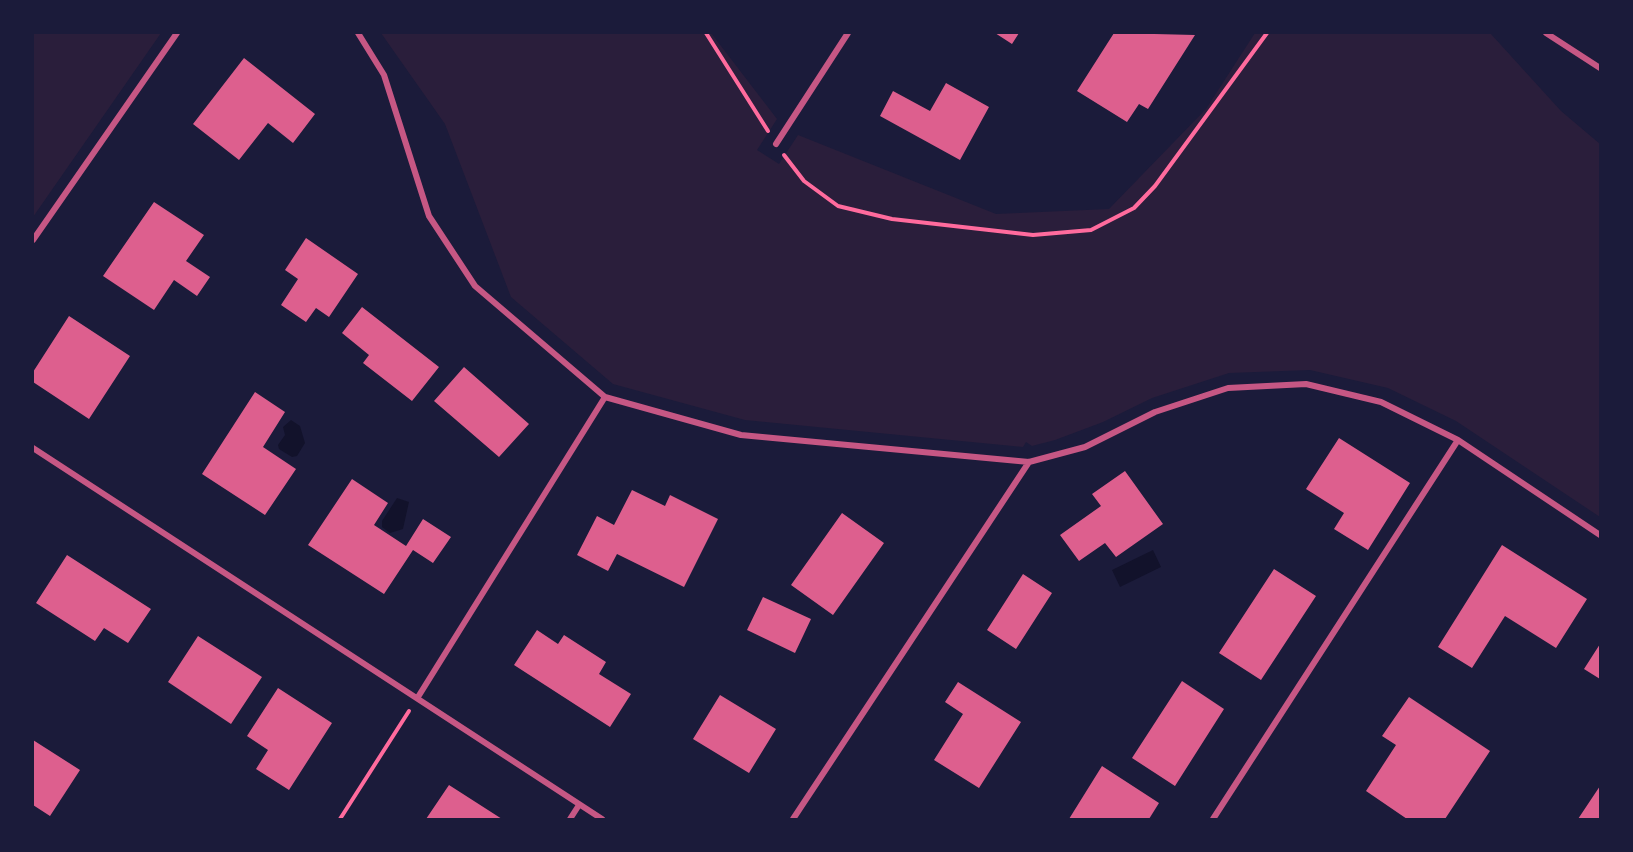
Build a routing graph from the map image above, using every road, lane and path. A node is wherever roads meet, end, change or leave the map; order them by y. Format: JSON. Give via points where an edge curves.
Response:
{"nodes":[{"id":1,"x":177,"y":33,"type":"edge"},
{"id":2,"x":358,"y":33,"type":"edge"},
{"id":3,"x":706,"y":33,"type":"edge"},
{"id":4,"x":848,"y":33,"type":"edge"},
{"id":5,"x":1267,"y":33,"type":"edge"},
{"id":6,"x":1546,"y":33,"type":"edge"},
{"id":7,"x":1600,"y":68,"type":"edge"},
{"id":8,"x":776,"y":144,"type":"junction"},
{"id":9,"x":33,"y":240,"type":"edge"},
{"id":10,"x":605,"y":398,"type":"junction"},
{"id":11,"x":1458,"y":440,"type":"junction"},
{"id":12,"x":33,"y":448,"type":"edge"},
{"id":13,"x":1029,"y":462,"type":"junction"},
{"id":14,"x":1600,"y":535,"type":"edge"},
{"id":15,"x":418,"y":697,"type":"junction"},
{"id":16,"x":579,"y":805,"type":"junction"},
{"id":17,"x":340,"y":819,"type":"edge"},
{"id":18,"x":570,"y":819,"type":"edge"},
{"id":19,"x":602,"y":819,"type":"edge"},
{"id":20,"x":793,"y":819,"type":"edge"},
{"id":21,"x":1213,"y":819,"type":"edge"}],
"edges":[{"from":1,"to":9,"type":"street"},
{"from":2,"to":10,"type":"street","via":[[384,75],[429,216],[475,286]]},
{"from":3,"to":8,"type":"path"},
{"from":4,"to":8,"type":"street"},
{"from":5,"to":8,"type":"path","via":[[1155,186],[1134,208],[1091,230],[1033,235],[892,219],[838,206],[804,181]]},
{"from":6,"to":7,"type":"street"},
{"from":10,"to":13,"type":"street","via":[[741,435]]},
{"from":10,"to":15,"type":"street"},
{"from":11,"to":13,"type":"street","via":[[1381,402],[1306,384],[1228,388],[1155,412],[1085,447]]},
{"from":11,"to":14,"type":"street"},
{"from":11,"to":21,"type":"street"},
{"from":12,"to":15,"type":"street"},
{"from":13,"to":20,"type":"street"},
{"from":15,"to":16,"type":"street"},
{"from":15,"to":17,"type":"path"},
{"from":16,"to":18,"type":"street"},
{"from":16,"to":19,"type":"street"}]}
